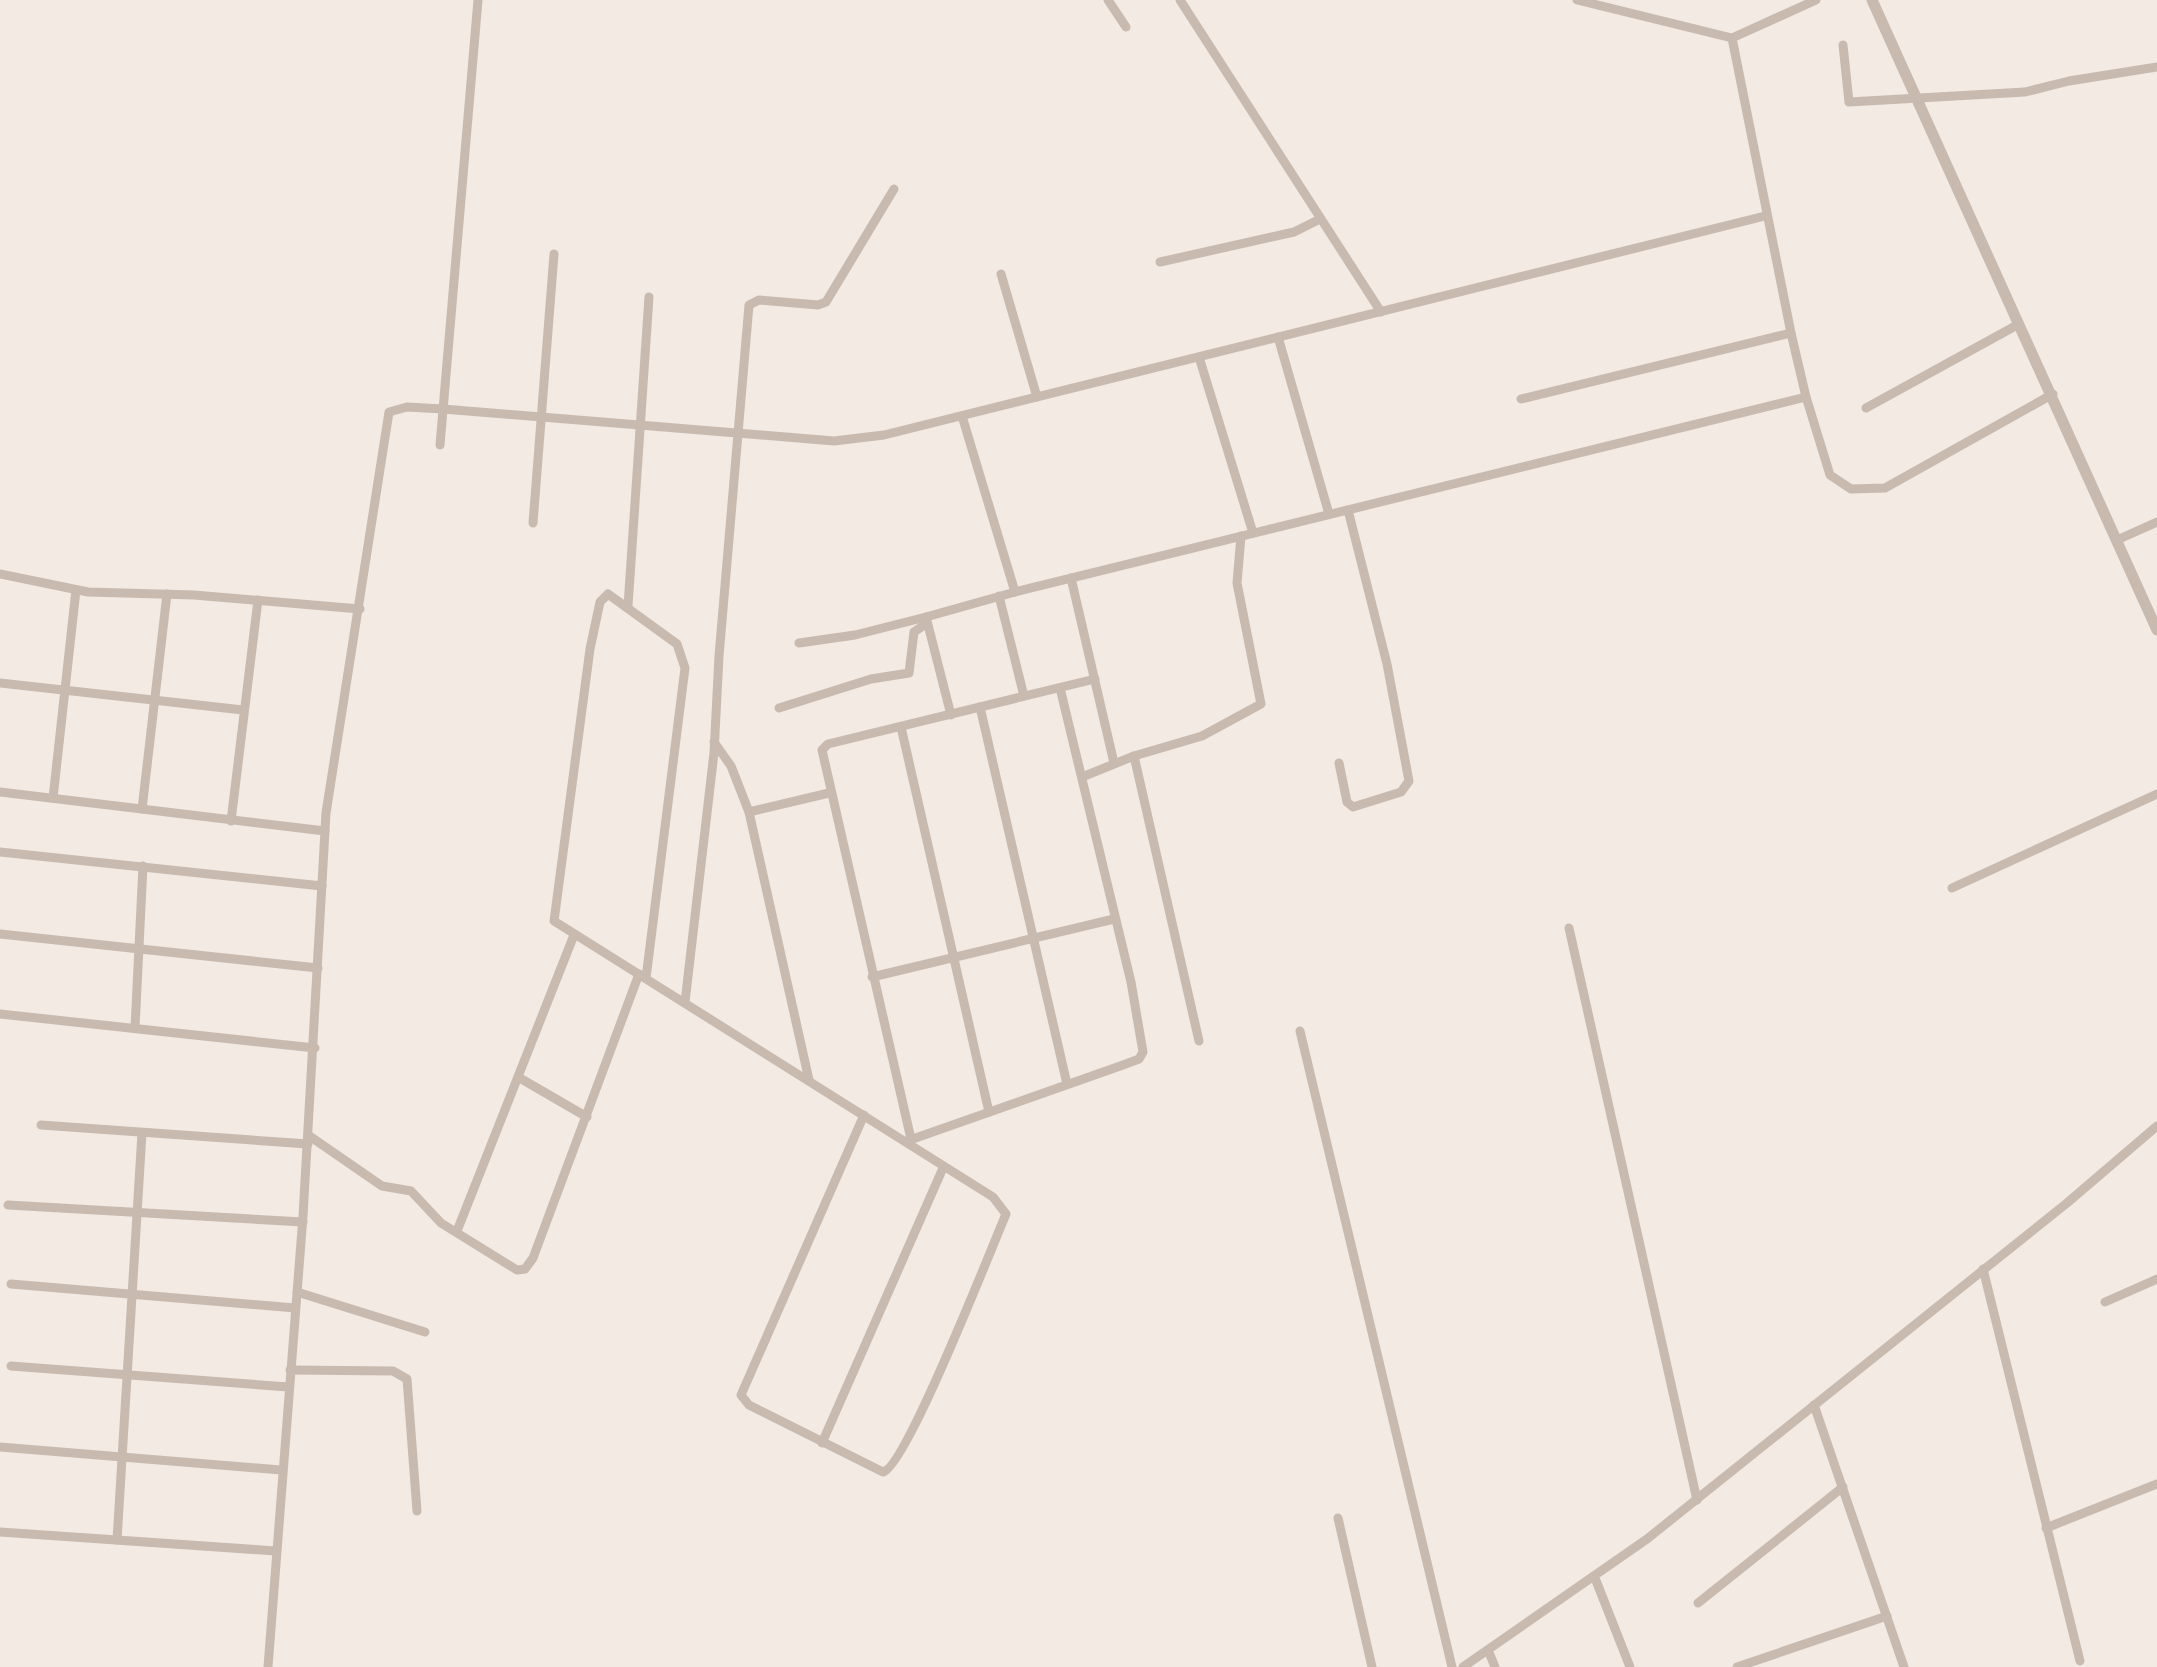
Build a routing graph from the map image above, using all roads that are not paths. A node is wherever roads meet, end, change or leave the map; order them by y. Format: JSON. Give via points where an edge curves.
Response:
{"nodes":[{"id":1,"x":478,"y":0,"type":"edge"},
{"id":2,"x":1108,"y":0,"type":"edge"},
{"id":3,"x":1180,"y":0,"type":"edge"},
{"id":4,"x":1577,"y":0,"type":"edge"},
{"id":5,"x":1816,"y":0,"type":"edge"},
{"id":6,"x":1872,"y":0,"type":"edge"},
{"id":7,"x":1594,"y":2,"type":"edge"},
{"id":8,"x":1126,"y":27,"type":"dead end"},
{"id":9,"x":1732,"y":38,"type":"junction"},
{"id":10,"x":1843,"y":45,"type":"dead end"},
{"id":11,"x":2157,"y":67,"type":"edge"},
{"id":12,"x":1918,"y":101,"type":"junction"},
{"id":13,"x":894,"y":189,"type":"dead end"},
{"id":14,"x":1765,"y":216,"type":"junction"},
{"id":15,"x":1320,"y":219,"type":"junction"},
{"id":16,"x":554,"y":254,"type":"dead end"},
{"id":17,"x":1160,"y":262,"type":"dead end"},
{"id":18,"x":1001,"y":274,"type":"dead end"},
{"id":19,"x":649,"y":297,"type":"dead end"},
{"id":20,"x":1381,"y":312,"type":"junction"},
{"id":21,"x":2019,"y":324,"type":"junction"},
{"id":22,"x":1791,"y":333,"type":"junction"},
{"id":23,"x":1278,"y":337,"type":"junction"},
{"id":24,"x":1199,"y":357,"type":"junction"},
{"id":25,"x":2053,"y":394,"type":"junction"},
{"id":26,"x":1037,"y":397,"type":"junction"},
{"id":27,"x":1806,"y":397,"type":"junction"},
{"id":28,"x":1521,"y":399,"type":"dead end"},
{"id":29,"x":1866,"y":408,"type":"dead end"},
{"id":30,"x":443,"y":409,"type":"junction"},
{"id":31,"x":962,"y":416,"type":"junction"},
{"id":32,"x":543,"y":417,"type":"junction"},
{"id":33,"x":641,"y":425,"type":"junction"},
{"id":34,"x":739,"y":433,"type":"junction"},
{"id":35,"x":440,"y":445,"type":"dead end"},
{"id":36,"x":1348,"y":510,"type":"junction"},
{"id":37,"x":1329,"y":514,"type":"junction"},
{"id":38,"x":2157,"y":522,"type":"edge"},
{"id":39,"x":533,"y":523,"type":"dead end"},
{"id":40,"x":1253,"y":533,"type":"junction"},
{"id":41,"x":1241,"y":536,"type":"junction"},
{"id":42,"x":2117,"y":540,"type":"junction"},
{"id":43,"x":0,"y":574,"type":"edge"},
{"id":44,"x":1071,"y":578,"type":"junction"},
{"id":45,"x":76,"y":590,"type":"junction"},
{"id":46,"x":1015,"y":592,"type":"junction"},
{"id":47,"x":167,"y":594,"type":"junction"},
{"id":48,"x":999,"y":596,"type":"junction"},
{"id":49,"x":258,"y":600,"type":"junction"},
{"id":50,"x":628,"y":606,"type":"junction"},
{"id":51,"x":2152,"y":607,"type":"edge"},
{"id":52,"x":360,"y":609,"type":"junction"},
{"id":53,"x":926,"y":620,"type":"junction"},
{"id":54,"x":2157,"y":630,"type":"edge"},
{"id":55,"x":799,"y":643,"type":"dead end"},
{"id":56,"x":1095,"y":679,"type":"junction"},
{"id":57,"x":0,"y":683,"type":"edge"},
{"id":58,"x":1060,"y":688,"type":"junction"},
{"id":59,"x":63,"y":690,"type":"junction"},
{"id":60,"x":1024,"y":696,"type":"junction"},
{"id":61,"x":152,"y":700,"type":"junction"},
{"id":62,"x":980,"y":707,"type":"junction"},
{"id":63,"x":779,"y":708,"type":"dead end"},
{"id":64,"x":243,"y":710,"type":"junction"},
{"id":65,"x":951,"y":715,"type":"junction"},
{"id":66,"x":901,"y":727,"type":"junction"},
{"id":67,"x":714,"y":742,"type":"junction"},
{"id":68,"x":1134,"y":756,"type":"junction"},
{"id":69,"x":1114,"y":763,"type":"junction"},
{"id":70,"x":1339,"y":763,"type":"dead end"},
{"id":71,"x":1082,"y":777,"type":"junction"},
{"id":72,"x":0,"y":792,"type":"edge"},
{"id":73,"x":829,"y":793,"type":"junction"},
{"id":74,"x":2157,"y":794,"type":"edge"},
{"id":75,"x":53,"y":798,"type":"junction"},
{"id":76,"x":142,"y":809,"type":"junction"},
{"id":77,"x":749,"y":812,"type":"junction"},
{"id":78,"x":231,"y":821,"type":"junction"},
{"id":79,"x":325,"y":831,"type":"junction"},
{"id":80,"x":0,"y":852,"type":"edge"},
{"id":81,"x":143,"y":866,"type":"junction"},
{"id":82,"x":322,"y":886,"type":"junction"},
{"id":83,"x":1952,"y":888,"type":"dead end"},
{"id":84,"x":1114,"y":919,"type":"junction"},
{"id":85,"x":1569,"y":928,"type":"dead end"},
{"id":86,"x":0,"y":934,"type":"edge"},
{"id":87,"x":574,"y":935,"type":"junction"},
{"id":88,"x":1034,"y":939,"type":"junction"},
{"id":89,"x":138,"y":948,"type":"junction"},
{"id":90,"x":952,"y":958,"type":"junction"},
{"id":91,"x":318,"y":968,"type":"junction"},
{"id":92,"x":643,"y":976,"type":"junction"},
{"id":93,"x":872,"y":977,"type":"junction"},
{"id":94,"x":685,"y":1002,"type":"junction"},
{"id":95,"x":0,"y":1014,"type":"edge"},
{"id":96,"x":135,"y":1028,"type":"junction"},
{"id":97,"x":1300,"y":1031,"type":"dead end"},
{"id":98,"x":1199,"y":1041,"type":"dead end"},
{"id":99,"x":315,"y":1048,"type":"junction"},
{"id":100,"x":518,"y":1077,"type":"junction"},
{"id":101,"x":809,"y":1080,"type":"junction"},
{"id":102,"x":1067,"y":1084,"type":"junction"},
{"id":103,"x":989,"y":1112,"type":"junction"},
{"id":104,"x":864,"y":1115,"type":"junction"},
{"id":105,"x":587,"y":1117,"type":"junction"},
{"id":106,"x":41,"y":1125,"type":"dead end"},
{"id":107,"x":2157,"y":1126,"type":"edge"},
{"id":108,"x":142,"y":1133,"type":"junction"},
{"id":109,"x":308,"y":1140,"type":"junction"},
{"id":110,"x":908,"y":1140,"type":"junction"},
{"id":111,"x":943,"y":1168,"type":"junction"},
{"id":112,"x":8,"y":1205,"type":"dead end"},
{"id":113,"x":138,"y":1214,"type":"junction"},
{"id":114,"x":303,"y":1222,"type":"junction"},
{"id":115,"x":457,"y":1231,"type":"junction"},
{"id":116,"x":1983,"y":1269,"type":"junction"},
{"id":117,"x":2157,"y":1279,"type":"edge"},
{"id":118,"x":11,"y":1284,"type":"dead end"},
{"id":119,"x":297,"y":1292,"type":"junction"},
{"id":120,"x":132,"y":1294,"type":"junction"},
{"id":121,"x":2105,"y":1302,"type":"dead end"},
{"id":122,"x":295,"y":1308,"type":"junction"},
{"id":123,"x":425,"y":1332,"type":"dead end"},
{"id":124,"x":11,"y":1366,"type":"dead end"},
{"id":125,"x":290,"y":1370,"type":"junction"},
{"id":126,"x":127,"y":1375,"type":"junction"},
{"id":127,"x":288,"y":1387,"type":"junction"},
{"id":128,"x":1814,"y":1405,"type":"junction"},
{"id":129,"x":822,"y":1443,"type":"junction"},
{"id":130,"x":0,"y":1447,"type":"edge"},
{"id":131,"x":122,"y":1458,"type":"junction"},
{"id":132,"x":281,"y":1470,"type":"junction"},
{"id":133,"x":2157,"y":1484,"type":"edge"},
{"id":134,"x":1843,"y":1487,"type":"junction"},
{"id":135,"x":1697,"y":1500,"type":"junction"},
{"id":136,"x":417,"y":1511,"type":"dead end"},
{"id":137,"x":1338,"y":1518,"type":"dead end"},
{"id":138,"x":2046,"y":1528,"type":"junction"},
{"id":139,"x":0,"y":1532,"type":"edge"},
{"id":140,"x":117,"y":1540,"type":"junction"},
{"id":141,"x":276,"y":1551,"type":"junction"},
{"id":142,"x":1595,"y":1578,"type":"junction"},
{"id":143,"x":1698,"y":1603,"type":"dead end"},
{"id":144,"x":1887,"y":1616,"type":"junction"},
{"id":145,"x":1488,"y":1650,"type":"junction"},
{"id":146,"x":2080,"y":1661,"type":"dead end"},
{"id":147,"x":268,"y":1667,"type":"edge"},
{"id":148,"x":1372,"y":1667,"type":"edge"},
{"id":149,"x":1452,"y":1667,"type":"edge"},
{"id":150,"x":1463,"y":1667,"type":"edge"},
{"id":151,"x":1495,"y":1667,"type":"edge"},
{"id":152,"x":1630,"y":1667,"type":"edge"},
{"id":153,"x":1737,"y":1667,"type":"edge"},
{"id":154,"x":1904,"y":1667,"type":"edge"}],
"edges":[{"from":1,"to":30,"type":"street"},
{"from":2,"to":8,"type":"street"},
{"from":3,"to":15,"type":"street"},
{"from":4,"to":7,"type":"street"},
{"from":5,"to":9,"type":"street"},
{"from":6,"to":12,"type":"street"},
{"from":7,"to":9,"type":"street"},
{"from":9,"to":14,"type":"street"},
{"from":10,"to":12,"type":"street","via":[[1849,102]]},
{"from":11,"to":12,"type":"street","via":[[2025,92]]},
{"from":12,"to":21,"type":"street"},
{"from":13,"to":34,"type":"street","via":[[826,302],[759,300],[749,305]]},
{"from":14,"to":20,"type":"street"},
{"from":14,"to":22,"type":"street"},
{"from":15,"to":17,"type":"street","via":[[1294,232]]},
{"from":15,"to":20,"type":"street"},
{"from":16,"to":32,"type":"street"},
{"from":18,"to":26,"type":"street"},
{"from":19,"to":33,"type":"street"},
{"from":20,"to":23,"type":"street"},
{"from":21,"to":25,"type":"street"},
{"from":21,"to":29,"type":"street"},
{"from":22,"to":27,"type":"street"},
{"from":22,"to":28,"type":"street"},
{"from":23,"to":24,"type":"street"},
{"from":23,"to":37,"type":"street"},
{"from":24,"to":26,"type":"street"},
{"from":24,"to":40,"type":"street"},
{"from":25,"to":27,"type":"street","via":[[1885,488],[1868,491],[1851,489],[1830,475]]},
{"from":25,"to":42,"type":"street"},
{"from":26,"to":31,"type":"street"},
{"from":27,"to":36,"type":"street"},
{"from":30,"to":32,"type":"street"},
{"from":30,"to":35,"type":"street"},
{"from":30,"to":52,"type":"street","via":[[389,412]]},
{"from":31,"to":34,"type":"street","via":[[834,441]]},
{"from":31,"to":46,"type":"street"},
{"from":32,"to":33,"type":"street"},
{"from":32,"to":39,"type":"street"},
{"from":33,"to":34,"type":"street"},
{"from":33,"to":50,"type":"street"},
{"from":34,"to":67,"type":"street"},
{"from":36,"to":37,"type":"street"},
{"from":36,"to":70,"type":"street","via":[[1387,664],[1409,781],[1401,792],[1353,807],[1347,802]]},
{"from":37,"to":40,"type":"street"},
{"from":38,"to":42,"type":"street"},
{"from":40,"to":41,"type":"street"},
{"from":41,"to":44,"type":"street"},
{"from":41,"to":68,"type":"street","via":[[1237,583],[1261,704],[1202,736]]},
{"from":42,"to":51,"type":"street"},
{"from":43,"to":45,"type":"street"},
{"from":44,"to":46,"type":"street"},
{"from":44,"to":56,"type":"street"},
{"from":45,"to":47,"type":"street"},
{"from":45,"to":59,"type":"street"},
{"from":46,"to":48,"type":"street"},
{"from":47,"to":49,"type":"street"},
{"from":47,"to":61,"type":"street"},
{"from":48,"to":53,"type":"street"},
{"from":48,"to":60,"type":"street"},
{"from":49,"to":52,"type":"street"},
{"from":49,"to":64,"type":"street"},
{"from":50,"to":87,"type":"street","via":[[604,595],[590,649],[554,916]]},
{"from":50,"to":92,"type":"street","via":[[677,644],[685,668]]},
{"from":51,"to":54,"type":"street"},
{"from":52,"to":79,"type":"street"},
{"from":53,"to":55,"type":"street"},
{"from":53,"to":63,"type":"street","via":[[914,632],[909,673],[871,679]]},
{"from":53,"to":65,"type":"street"},
{"from":56,"to":58,"type":"street"},
{"from":56,"to":69,"type":"street"},
{"from":57,"to":59,"type":"street"},
{"from":58,"to":60,"type":"street"},
{"from":58,"to":71,"type":"street"},
{"from":59,"to":61,"type":"street"},
{"from":59,"to":75,"type":"street"},
{"from":60,"to":62,"type":"street"},
{"from":61,"to":64,"type":"street"},
{"from":61,"to":76,"type":"street"},
{"from":62,"to":65,"type":"street"},
{"from":62,"to":88,"type":"street"},
{"from":64,"to":78,"type":"street"},
{"from":65,"to":66,"type":"street"},
{"from":66,"to":73,"type":"street","via":[[825,746]]},
{"from":66,"to":90,"type":"street"},
{"from":67,"to":77,"type":"street","via":[[731,766]]},
{"from":67,"to":94,"type":"street"},
{"from":68,"to":69,"type":"street"},
{"from":68,"to":98,"type":"street"},
{"from":69,"to":71,"type":"street"},
{"from":71,"to":84,"type":"street"},
{"from":72,"to":75,"type":"street"},
{"from":73,"to":77,"type":"street"},
{"from":73,"to":93,"type":"street"},
{"from":74,"to":83,"type":"street"},
{"from":75,"to":76,"type":"street"},
{"from":76,"to":78,"type":"street"},
{"from":77,"to":101,"type":"street"},
{"from":78,"to":79,"type":"street"},
{"from":79,"to":82,"type":"street"},
{"from":80,"to":81,"type":"street"},
{"from":81,"to":82,"type":"street"},
{"from":81,"to":89,"type":"street"},
{"from":82,"to":91,"type":"street"},
{"from":84,"to":88,"type":"street"},
{"from":84,"to":102,"type":"street","via":[[1143,1052],[1139,1059]]},
{"from":85,"to":135,"type":"street"},
{"from":86,"to":89,"type":"street"},
{"from":87,"to":92,"type":"street"},
{"from":87,"to":100,"type":"street"},
{"from":88,"to":90,"type":"street"},
{"from":88,"to":102,"type":"street"},
{"from":89,"to":91,"type":"street"},
{"from":89,"to":96,"type":"street"},
{"from":90,"to":93,"type":"street"},
{"from":90,"to":103,"type":"street"},
{"from":91,"to":99,"type":"street"},
{"from":92,"to":94,"type":"street"},
{"from":92,"to":105,"type":"street"},
{"from":93,"to":110,"type":"street"},
{"from":94,"to":101,"type":"street"},
{"from":95,"to":96,"type":"street"},
{"from":96,"to":99,"type":"street"},
{"from":97,"to":149,"type":"street"},
{"from":99,"to":109,"type":"street"},
{"from":100,"to":105,"type":"street"},
{"from":100,"to":115,"type":"street"},
{"from":101,"to":104,"type":"street"},
{"from":102,"to":103,"type":"street"},
{"from":103,"to":110,"type":"street"},
{"from":104,"to":110,"type":"street"},
{"from":104,"to":129,"type":"street","via":[[741,1395],[749,1405]]},
{"from":105,"to":115,"type":"street","via":[[525,1269],[517,1270]]},
{"from":106,"to":108,"type":"street"},
{"from":107,"to":116,"type":"street"},
{"from":108,"to":109,"type":"street"},
{"from":108,"to":113,"type":"street"},
{"from":109,"to":114,"type":"street"},
{"from":109,"to":115,"type":"street","via":[[382,1186],[411,1191],[441,1223]]},
{"from":110,"to":111,"type":"street"},
{"from":111,"to":129,"type":"street"},
{"from":111,"to":129,"type":"street","via":[[1001,1203],[1006,1214],[922,1409],[889,1471],[868,1467]]},
{"from":112,"to":113,"type":"street"},
{"from":113,"to":114,"type":"street"},
{"from":113,"to":120,"type":"street"},
{"from":114,"to":119,"type":"street"},
{"from":116,"to":128,"type":"street"},
{"from":116,"to":138,"type":"street"},
{"from":117,"to":121,"type":"street"},
{"from":118,"to":120,"type":"street"},
{"from":119,"to":122,"type":"street"},
{"from":119,"to":123,"type":"street"},
{"from":120,"to":122,"type":"street"},
{"from":120,"to":126,"type":"street"},
{"from":122,"to":125,"type":"street"},
{"from":124,"to":126,"type":"street"},
{"from":125,"to":127,"type":"street"},
{"from":125,"to":136,"type":"street","via":[[393,1371],[407,1379]]},
{"from":126,"to":127,"type":"street"},
{"from":126,"to":131,"type":"street"},
{"from":127,"to":132,"type":"street"},
{"from":128,"to":134,"type":"street"},
{"from":128,"to":135,"type":"street"},
{"from":130,"to":131,"type":"street"},
{"from":131,"to":132,"type":"street"},
{"from":131,"to":140,"type":"street"},
{"from":132,"to":141,"type":"street"},
{"from":133,"to":138,"type":"street"},
{"from":134,"to":143,"type":"street"},
{"from":134,"to":144,"type":"street"},
{"from":135,"to":142,"type":"street"},
{"from":137,"to":148,"type":"street"},
{"from":138,"to":146,"type":"street"},
{"from":139,"to":140,"type":"street"},
{"from":140,"to":141,"type":"street"},
{"from":141,"to":147,"type":"street"},
{"from":142,"to":145,"type":"street"},
{"from":142,"to":152,"type":"street"},
{"from":144,"to":153,"type":"street"},
{"from":144,"to":154,"type":"street"},
{"from":145,"to":150,"type":"street"},
{"from":145,"to":151,"type":"street"}]}
